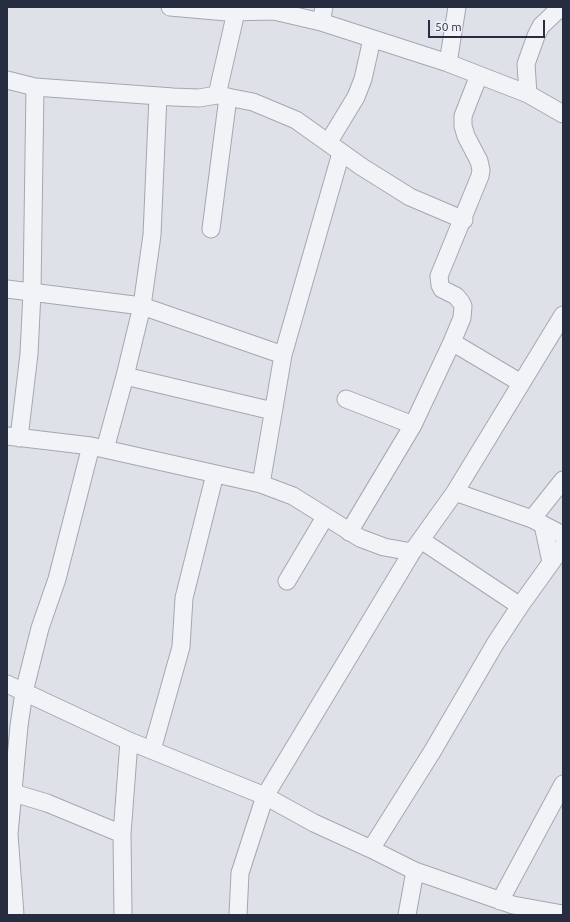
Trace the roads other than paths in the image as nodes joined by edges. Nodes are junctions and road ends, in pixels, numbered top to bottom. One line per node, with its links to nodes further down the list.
1 (170, 7): 4 (street)
2 (457, 7): 7 (street)
3 (561, 7): 8 (street)
4 (235, 10): 5 (street); 15 (street)
5 (323, 15): 6 (street)
6 (372, 39): 7 (street); 17 (street)
7 (448, 63): 9 (street)
8 (526, 64): 11 (street); 13 (street)
9 (479, 75): 11 (street); 19 (street)
10 (7, 80): 12 (street)
11 (500, 83): 13 (street)
12 (35, 87): 14 (street); 22 (street)
13 (528, 94): 16 (street)
14 (158, 96): 15 (street); 23 (street)
15 (223, 96): 17 (street); 20 (street)
16 (563, 114)
17 (328, 143): 18 (street)
18 (341, 153): 19 (street); 26 (street)
19 (464, 220): 25 (street)
20 (211, 229)
21 (7, 289): 22 (street)
22 (32, 292): 23 (street); 32 (street)
23 (142, 306): 26 (street); 27 (street)
24 (563, 315): 28 (street)
25 (452, 342): 28 (street); 31 (street)
26 (283, 354): 30 (street)
27 (126, 376): 30 (street); 33 (street)
28 (521, 382): 37 (street)
29 (346, 399): 31 (street)
30 (273, 411): 36 (street)
31 (413, 425): 40 (street)
32 (13, 437): 33 (street)
33 (98, 448): 34 (street); 48 (street)
34 (215, 474): 36 (street); 50 (street)
35 (563, 480): 39 (street)
36 (261, 484): 38 (street)
37 (455, 492): 39 (street); 42 (street)
38 (326, 516): 40 (street); 45 (street)
39 (537, 522): 41 (street); 44 (street)
40 (350, 532): 42 (street)
41 (563, 536)
42 (416, 546): 46 (street); 53 (street)
43 (563, 546): 44 (street)
44 (551, 562): 46 (street)
45 (286, 581)
46 (520, 606): 55 (street)
47 (7, 684): 48 (street)
48 (24, 692): 49 (street); 52 (street)
49 (129, 741): 50 (street); 54 (street)
50 (152, 750): 53 (street)
51 (563, 784): 57 (street)
52 (10, 791): 54 (street); 59 (street)
53 (265, 796): 55 (street); 61 (street)
54 (122, 834): 60 (street)
55 (371, 849): 56 (street)
56 (415, 871): 57 (street); 62 (street)
57 (509, 907): 58 (street)
58 (563, 914)
59 (15, 915)
60 (123, 915)
61 (238, 915)
62 (407, 915)

